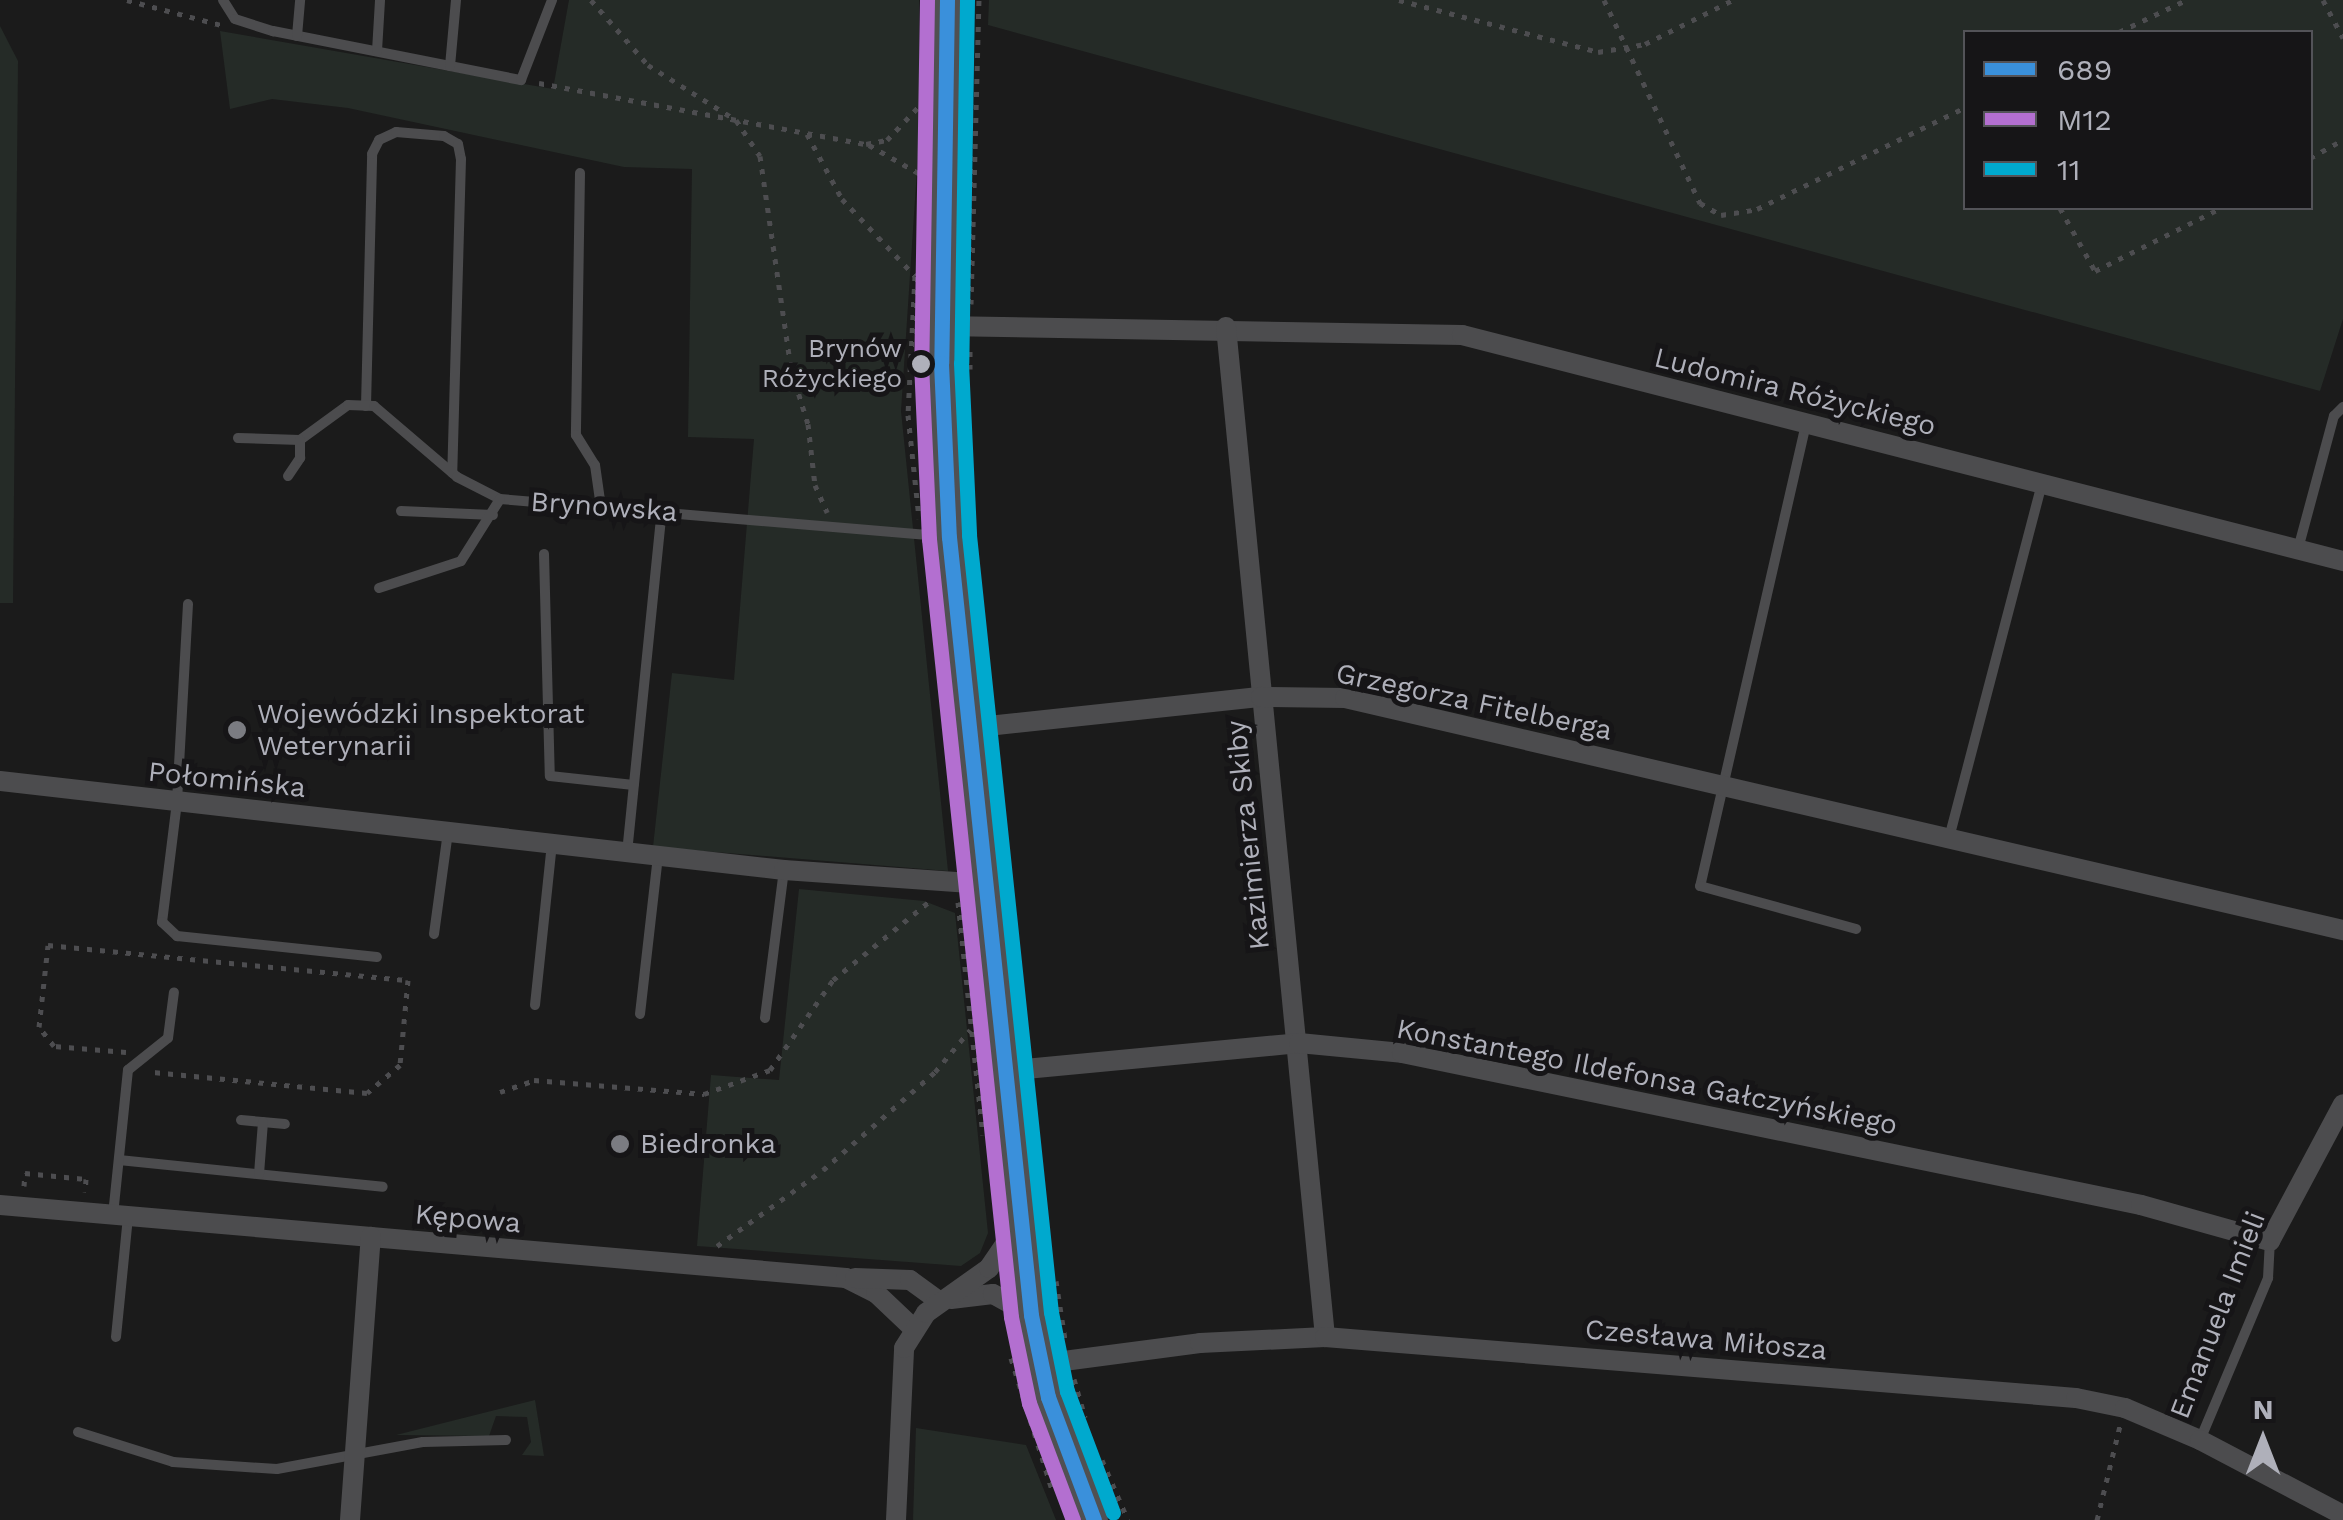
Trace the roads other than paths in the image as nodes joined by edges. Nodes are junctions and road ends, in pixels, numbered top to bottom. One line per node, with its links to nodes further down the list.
1 (223, 0): 7 (lane)
2 (300, 0): 7 (lane)
3 (380, 0): 8 (lane)
4 (456, 0): 9 (lane)
5 (552, 0): 9 (lane)
6 (947, 0): 11 (main road)
7 (297, 36): 8 (lane)
8 (377, 51): 9 (lane)
9 (450, 66)
10 (580, 173): 22 (lane)
11 (942, 326): 12 (street, Ludomira Różyckiego); 26 (main road)
12 (1226, 327): 15 (street, Ludomira Różyckiego); 32 (street, Kazimierza Skiby)
13 (366, 406): 17 (lane); 18 (lane, Brynowska); 18 (lane)
14 (2343, 407): 27 (lane)
15 (1806, 422): 20 (street, Ludomira Różyckiego); 36 (lane)
16 (238, 438): 17 (lane)
17 (300, 440): 19 (lane)
18 (452, 473): 21 (lane, Brynowska)
19 (288, 476)
20 (2042, 484): 27 (street, Ludomira Różyckiego); 39 (lane)
21 (500, 499): 22 (lane, Brynowska); 25 (lane)
22 (601, 506): 24 (lane, Brynowska)
23 (402, 511): 25 (lane)
24 (662, 511): 26 (lane, Brynowska); 35 (lane)
25 (493, 515): 30 (lane)
26 (950, 537): 33 (main road)
27 (2298, 550): 29 (street, Ludomira Różyckiego)
28 (544, 554): 35 (lane)
29 (2343, 562)
30 (379, 588)
31 (188, 604): 37 (lane)
32 (1261, 697): 33 (street, Grzegorza Fitelberga); 36 (street, Grzegorza Fitelberga); 53 (street, Kazimierza Skiby)
33 (969, 728): 44 (main road)
34 (0, 781): 37 (street, Połomińska)
35 (634, 785): 41 (lane)
36 (1726, 785): 39 (street, Grzegorza Fitelberga); 45 (lane)
37 (177, 802): 38 (street, Połomińska); 48 (lane)
38 (448, 832): 40 (street, Połomińska); 47 (lane)
39 (1949, 838): 46 (street, Grzegorza Fitelberga)
40 (552, 844): 41 (street, Połomińska); 50 (lane)
41 (627, 853): 42 (street, Połomińska)
42 (658, 856): 43 (street, Połomińska); 51 (lane)
43 (784, 870): 44 (street, Połomińska); 52 (lane)
44 (985, 884): 54 (main road)
45 (1856, 928)
46 (2343, 930)
47 (434, 934)
48 (377, 957)
49 (174, 992): 59 (lane)
50 (535, 1005)
51 (640, 1014)
52 (765, 1018)
53 (1298, 1043): 54 (street, Konstantego Ildefonsa Gałczyńskiego); 66 (street, Konstantego Ildefonsa Gałczyńskiego); 74 (street, Kazimierza Skiby)
54 (1004, 1071): 64 (main road)
55 (2343, 1104): 66 (street, Emanuela Imieli)
56 (241, 1120): 57 (lane)
57 (263, 1122): 58 (lane); 60 (lane)
58 (285, 1124)
59 (119, 1160): 60 (lane); 63 (lane)
60 (259, 1174): 61 (lane)
61 (382, 1187)
62 (0, 1205): 63 (street, Kępowa)
63 (121, 1216): 65 (street, Kępowa); 75 (lane)
64 (1019, 1224): 67 (street); 68 (main road)
65 (371, 1238): 69 (street, Kępowa); 80 (street)
66 (2270, 1241): 79 (lane, Emanuela Imieli)
67 (989, 1268): 68 (street); 71 (street)
68 (1026, 1276): 70 (street); 72 (main road)
69 (846, 1278): 71 (street); 73 (street, Kępowa)
70 (993, 1294): 71 (street); 72 (street)
71 (940, 1302): 73 (street)
72 (1032, 1316): 76 (main road)
73 (914, 1329): 83 (street)
74 (1325, 1337): 76 (street, Czesława Miłosza); 79 (street, Czesława Miłosza)
75 (116, 1338)
76 (1054, 1361): 84 (main road)
77 (78, 1432): 80 (lane)
78 (506, 1440): 80 (lane)
79 (2200, 1440): 81 (street, Czesława Miłosza)
80 (352, 1454): 82 (street)
81 (2343, 1515)
82 (350, 1520)
83 (896, 1520)
84 (1094, 1520)

